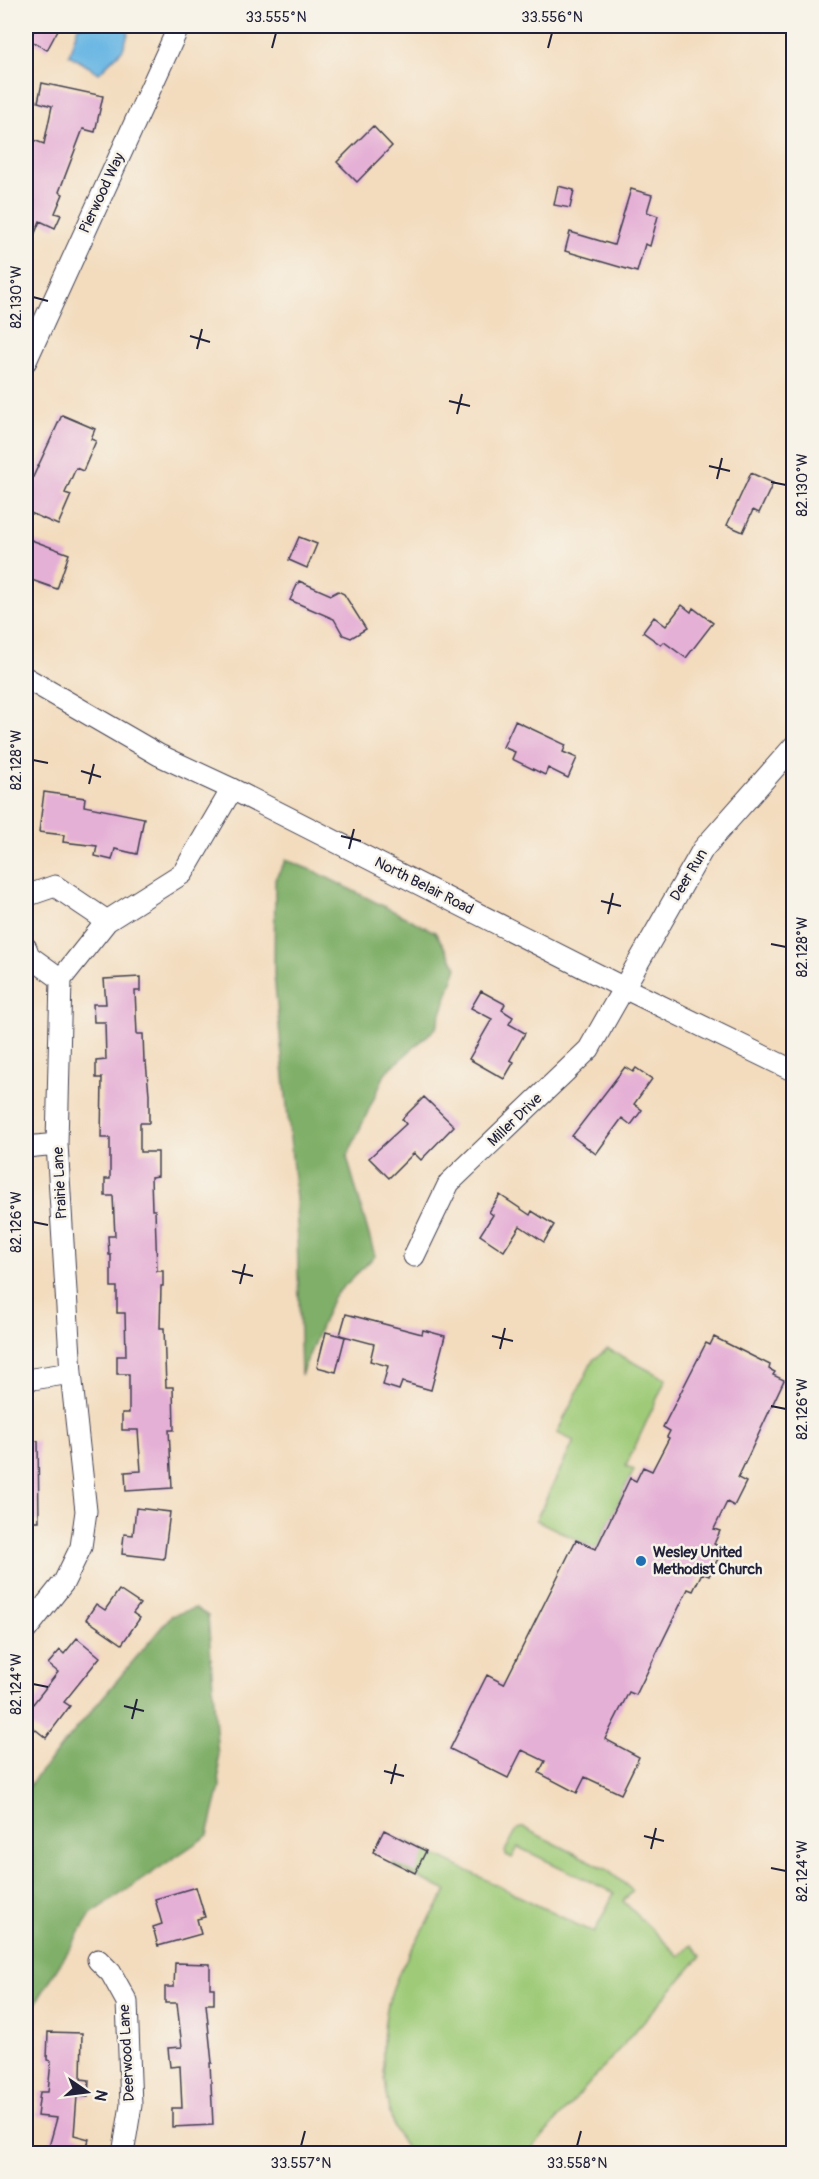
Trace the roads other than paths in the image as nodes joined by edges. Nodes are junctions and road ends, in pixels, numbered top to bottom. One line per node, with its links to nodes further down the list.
1 (179, 26): 2 (street, Pierwood Way)
2 (26, 361)
3 (26, 678): 5 (street, North Belair Road)
4 (794, 746): 10 (street, Deer Run)
5 (232, 789): 7 (street); 10 (street, North Belair Road)
6 (26, 896): 7 (street)
7 (108, 921): 9 (street)
8 (26, 948): 9 (street)
9 (61, 979): 12 (street, Prairie Lane)
10 (624, 988): 11 (street, North Belair Road); 14 (street, Miller Drive)
11 (794, 1071)
12 (57, 1144): 13 (street); 15 (street, Prairie Lane)
13 (26, 1147)
14 (414, 1256)
15 (71, 1373): 16 (street); 17 (street, Prairie Lane)
16 (26, 1380)
17 (26, 1630)
18 (98, 1960): 19 (street, Deerwood Lane)
19 (123, 2154)

